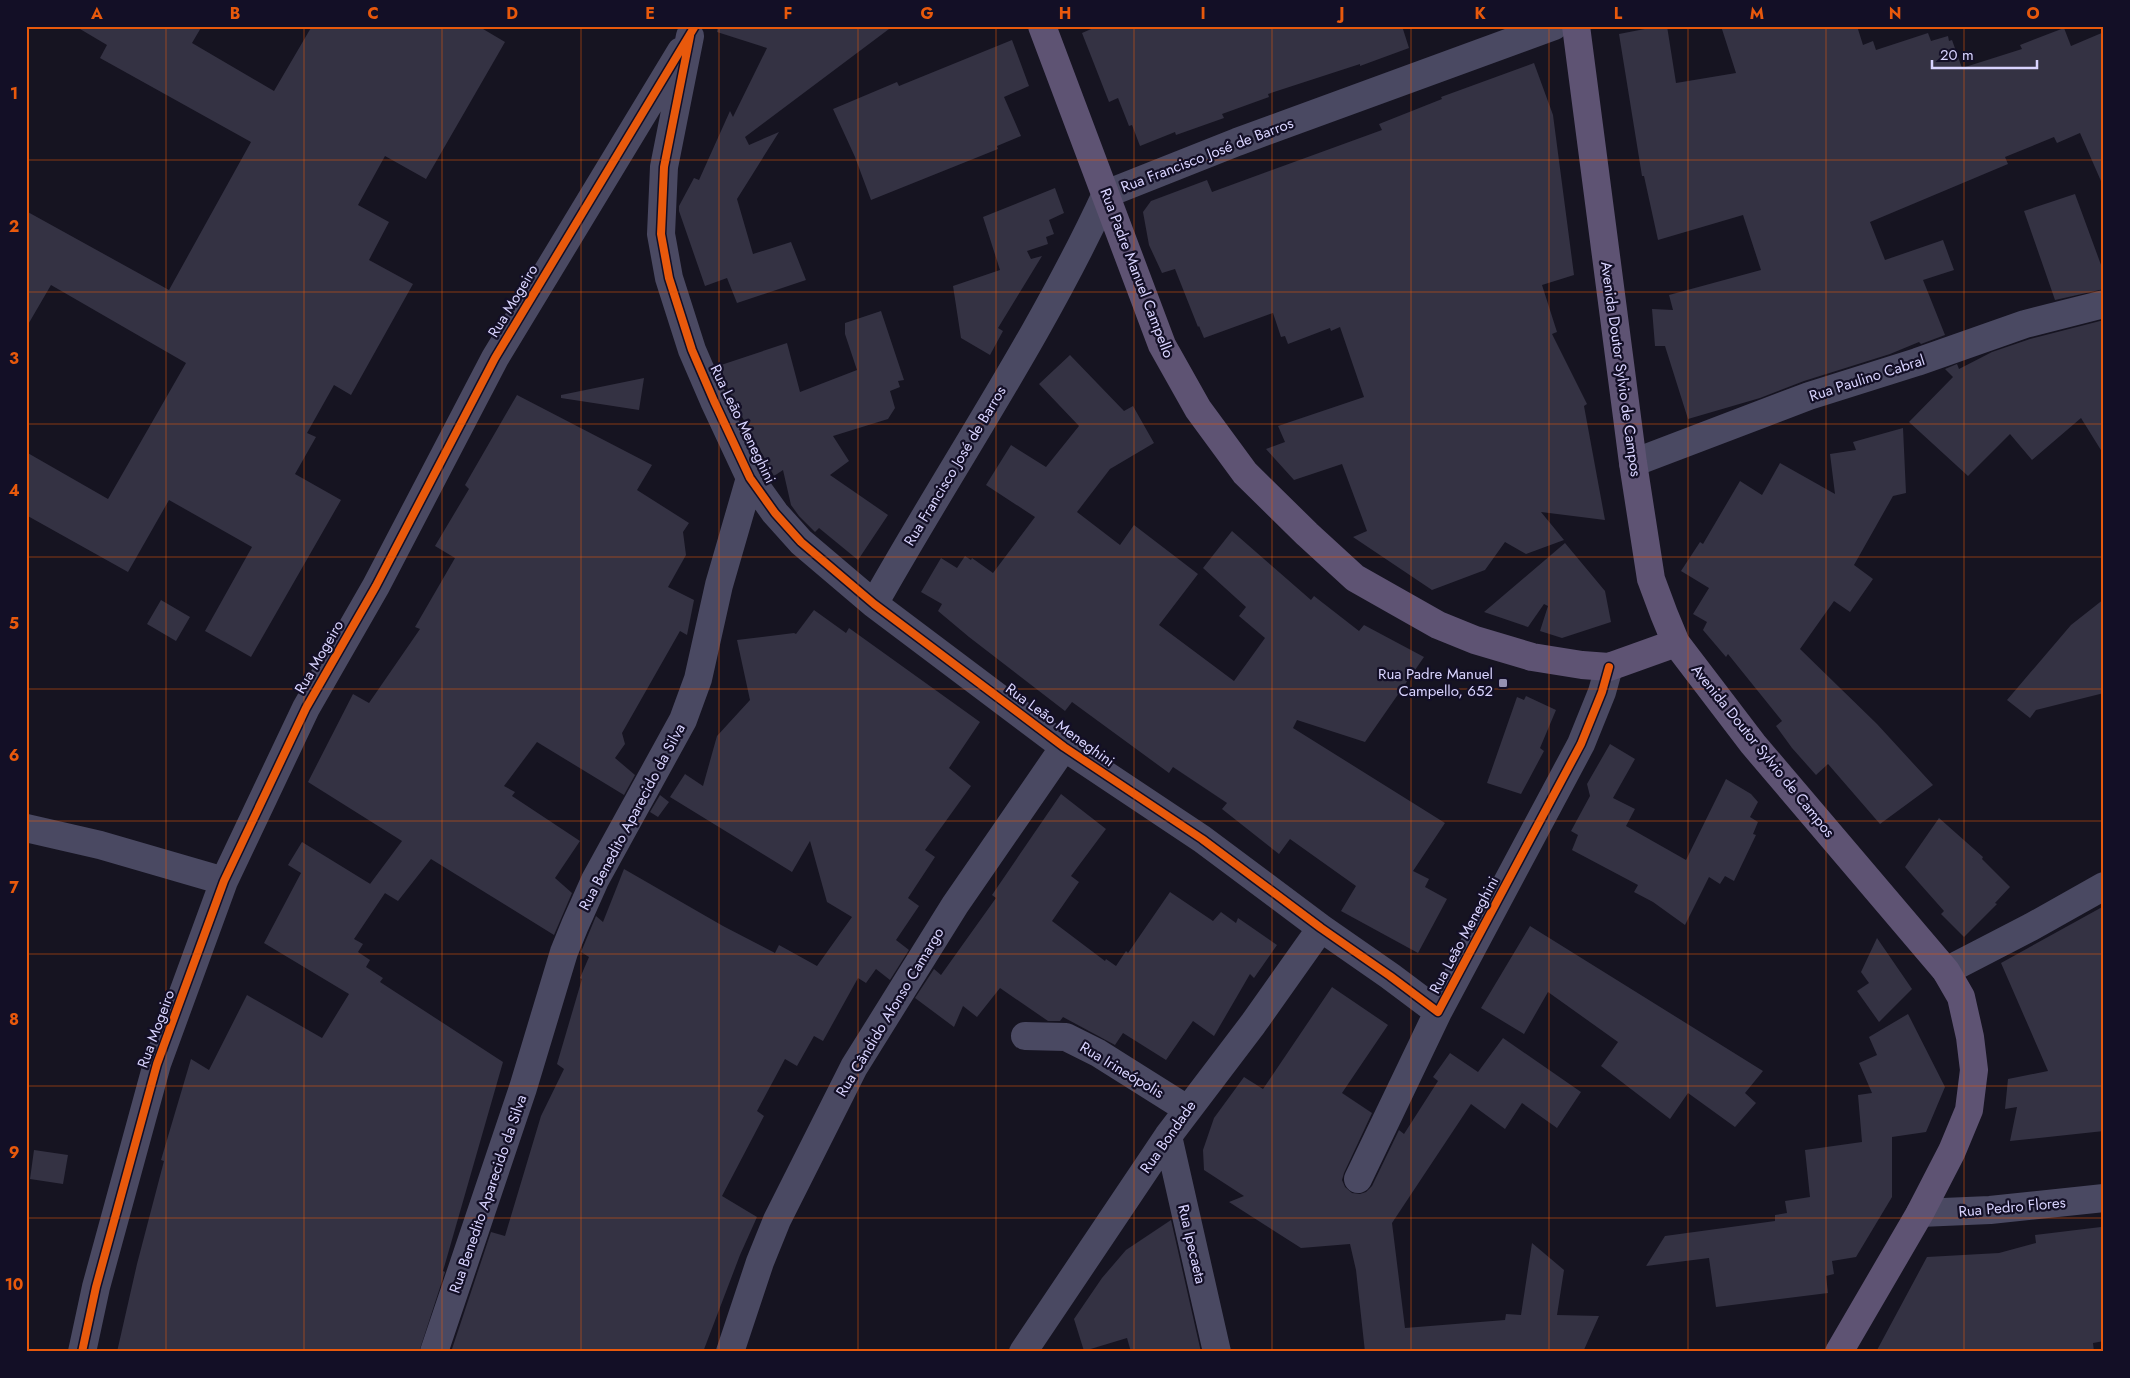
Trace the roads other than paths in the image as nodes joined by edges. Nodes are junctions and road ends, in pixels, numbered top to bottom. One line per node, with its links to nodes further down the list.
1 (1042, 26): 5 (main road, Rua Padre Manuel Campello)
2 (1554, 26): 5 (street, Rua Francisco José de Barros)
3 (1576, 26): 7 (main road, Avenida Doutor Sylvio de Campos)
4 (693, 31): 8 (street, Rua Leão Meneghini); 14 (street, Rua Mogeiro)
5 (1106, 194): 9 (street, Rua Francisco José de Barros); 11 (main road, Rua Padre Manuel Campello)
6 (2104, 304): 7 (street, Rua Paulino Cabral)
7 (1633, 463): 10 (main road, Avenida Doutor Sylvio de Campos)
8 (750, 478): 9 (street, Rua Leão Meneghini); 26 (street, Rua Benedito Aparecido da Silva)
9 (874, 604): 12 (street, Rua Leão Meneghini)
10 (1676, 643): 11 (main road); 17 (main road, Avenida Doutor Sylvio de Campos)
11 (1609, 667): 18 (street, Rua Leão Meneghini)
12 (1064, 747): 16 (street, Rua Leão Meneghini); 27 (street, Rua Cândido Afonso Camargo)
13 (28, 834): 14 (street)
14 (224, 881): 25 (street, Rua Mogeiro)
15 (2104, 886): 17 (street)
16 (1321, 928): 18 (street, Rua Leão Meneghini); 20 (street, Rua Bondade)
17 (1946, 971): 24 (main road, Avenida Doutor Sylvio de Campos)
18 (1438, 1012): 22 (street)
19 (1025, 1036): 20 (street, Rua Irineópolis)
20 (1187, 1109): 21 (street, Rua Bondade)
21 (1168, 1136): 28 (street, Rua Bondade); 29 (street, Rua Ipecaeta)
22 (1358, 1179)
23 (2104, 1198): 24 (street, Rua Pedro Flores)
24 (1920, 1213): 30 (main road, Avenida Doutor Sylvio de Campos)
25 (82, 1352)
26 (434, 1352)
27 (730, 1352)
28 (1023, 1352)
29 (1217, 1352)
30 (1839, 1352)

